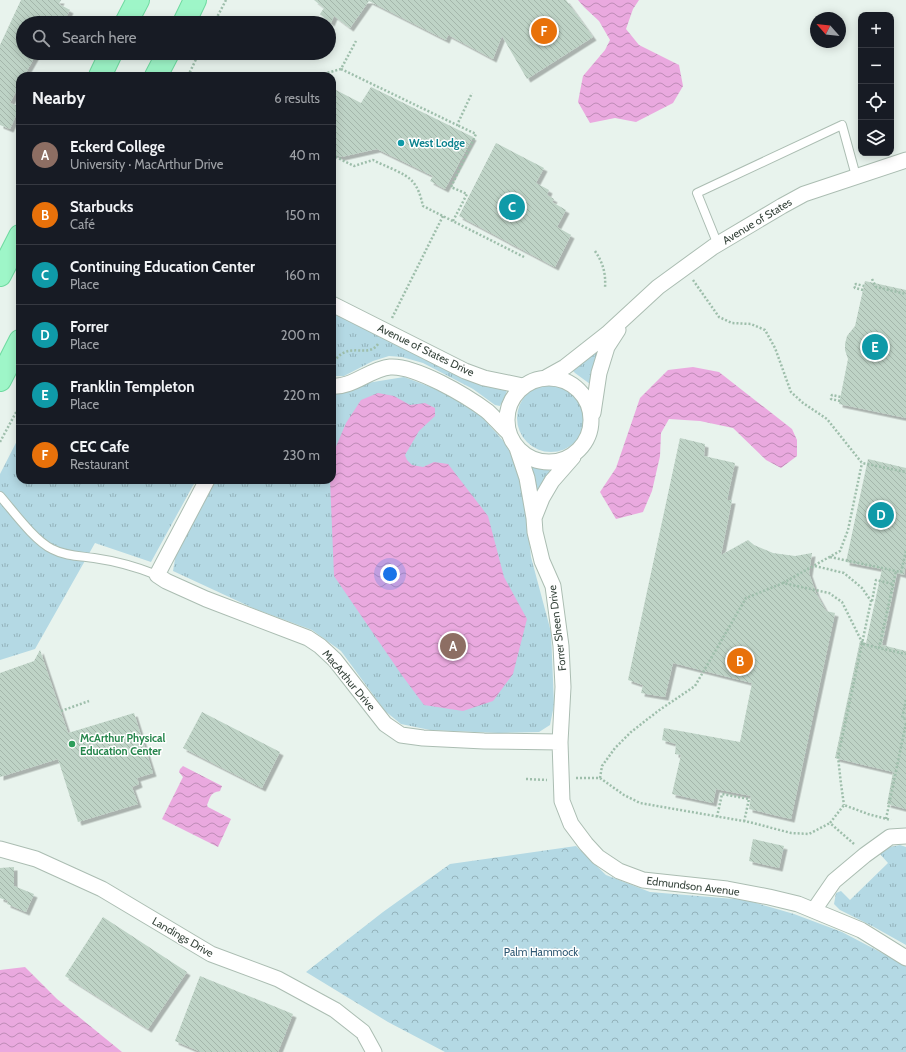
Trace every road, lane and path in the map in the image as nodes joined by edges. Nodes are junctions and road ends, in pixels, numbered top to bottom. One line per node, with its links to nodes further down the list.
1 (138, 0): 5 (main road)
2 (143, 0): 6 (main road)
3 (195, 0): 7 (main road)
4 (226, 0): 8 (path)
5 (130, 16)
6 (139, 16)
7 (187, 16)
8 (218, 16)
9 (356, 41): 14 (path)
10 (108, 60): 15 (main road)
11 (121, 60): 16 (main road)
12 (164, 60): 17 (main road)
13 (196, 60): 18 (path)
14 (341, 70): 19 (path); 21 (path)
15 (102, 72)
16 (116, 72)
17 (158, 72)
18 (190, 72)
19 (333, 72)
20 (472, 93): 21 (path)
21 (457, 125): 26 (path)
22 (336, 157): 25 (path)
23 (906, 160): 24 (street, Avenue of States)
24 (856, 176): 28 (street, Avenue of States); 28 (lane)
25 (443, 216): 26 (path); 40 (path)
26 (453, 221): 30 (path)
27 (16, 245): 31 (main road)
28 (718, 245): 39 (street, Avenue of States)
29 (595, 251): 35 (path)
30 (524, 257)
31 (9, 260)
32 (690, 276): 56 (path)
33 (872, 279): 37 (path)
34 (864, 286): 36 (path)
35 (605, 288)
36 (863, 290)
37 (906, 294)
38 (336, 306): 47 (street, Avenue of States Drive)
39 (627, 316): 44 (street, Avenue of States); 51 (street, Avenue of States)
40 (391, 321)
41 (379, 342): 43 (path)
42 (16, 349): 45 (main road)
43 (336, 357)
44 (547, 377): 47 (street); 51 (street)
45 (0, 380)
46 (336, 386): 52 (street)
47 (523, 386): 52 (street)
48 (841, 397): 49 (path)
49 (840, 401)
50 (16, 412): 53 (path)
51 (592, 422): 55 (street)
52 (509, 433): 54 (street)
53 (0, 442)
54 (517, 448): 55 (street); 60 (street, Forrer Sheen Drive)
55 (577, 452): 60 (street, Forrer Sheen Drive)
56 (862, 463): 57 (path); 62 (path)
57 (906, 472)
58 (205, 484): 65 (street)
59 (0, 496): 65 (lane)
60 (534, 518): 77 (street, Forrer Sheen Drive)
61 (906, 551): 64 (path)
62 (830, 557): 63 (path); 64 (path)
63 (816, 566): 66 (path); 68 (path)
64 (896, 571): 67 (path)
65 (157, 575): 77 (street, MacArthur Drive)
66 (783, 583): 69 (path); 78 (path)
67 (893, 584): 68 (path); 70 (path)
68 (872, 602): 69 (path)
69 (863, 644): 70 (path); 82 (path)
70 (879, 648): 71 (path)
71 (906, 654)
72 (906, 700): 75 (path)
73 (89, 701): 74 (path)
74 (61, 711)
75 (906, 719)
76 (906, 723): 84 (path)
77 (560, 742): 91 (street, Edmundson Avenue)
78 (600, 778): 80 (path); 83 (path)
79 (526, 779): 81 (path)
80 (570, 779)
81 (551, 780)
82 (844, 805): 84 (path); 87 (path)
83 (717, 817): 86 (path); 86 (path)
84 (886, 819): 85 (path)
85 (893, 820)
86 (744, 822): 87 (path)
87 (830, 823): 90 (path)
88 (906, 836): 90 (street)
89 (0, 849): 93 (street, Landings Drive)
90 (864, 855): 91 (street)
91 (814, 910): 92 (street, Edmundson Avenue)
92 (906, 958)
93 (374, 1052)

